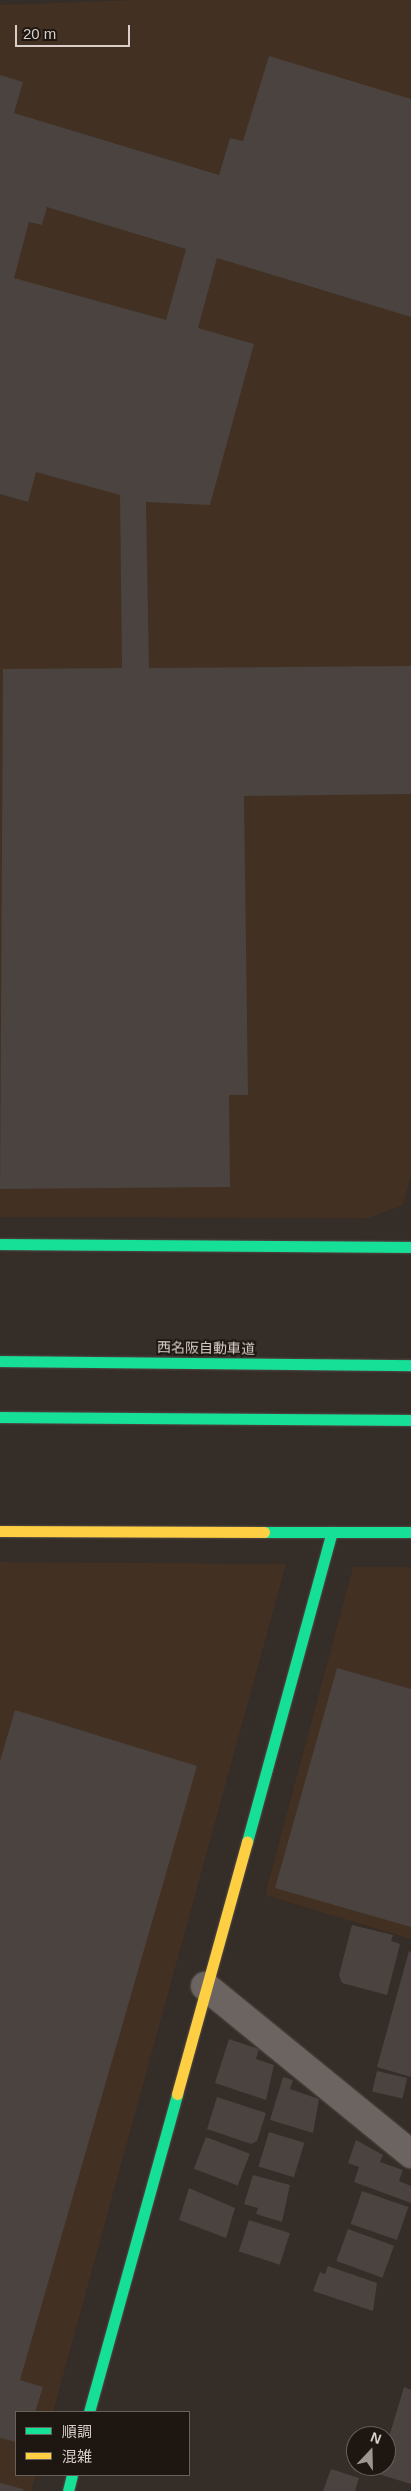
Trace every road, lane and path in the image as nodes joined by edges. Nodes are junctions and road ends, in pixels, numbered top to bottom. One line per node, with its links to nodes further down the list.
1 (0, 1244): 2 (main road)
2 (411, 1247)
3 (20, 1347): 5 (main road)
4 (0, 1361): 5 (main road, 西名阪自動車道)
5 (304, 1364): 6 (main road, 西名阪自動車道)
6 (411, 1366)
7 (0, 1417): 8 (main road)
8 (411, 1420)
9 (0, 1531): 10 (main road)
10 (332, 1532): 11 (main road); 12 (main road)
11 (411, 1532)
12 (205, 1986): 13 (street); 14 (main road)
13 (411, 2154)
14 (89, 2411)
15 (72, 2476): 16 (main road)
16 (68, 2491)

